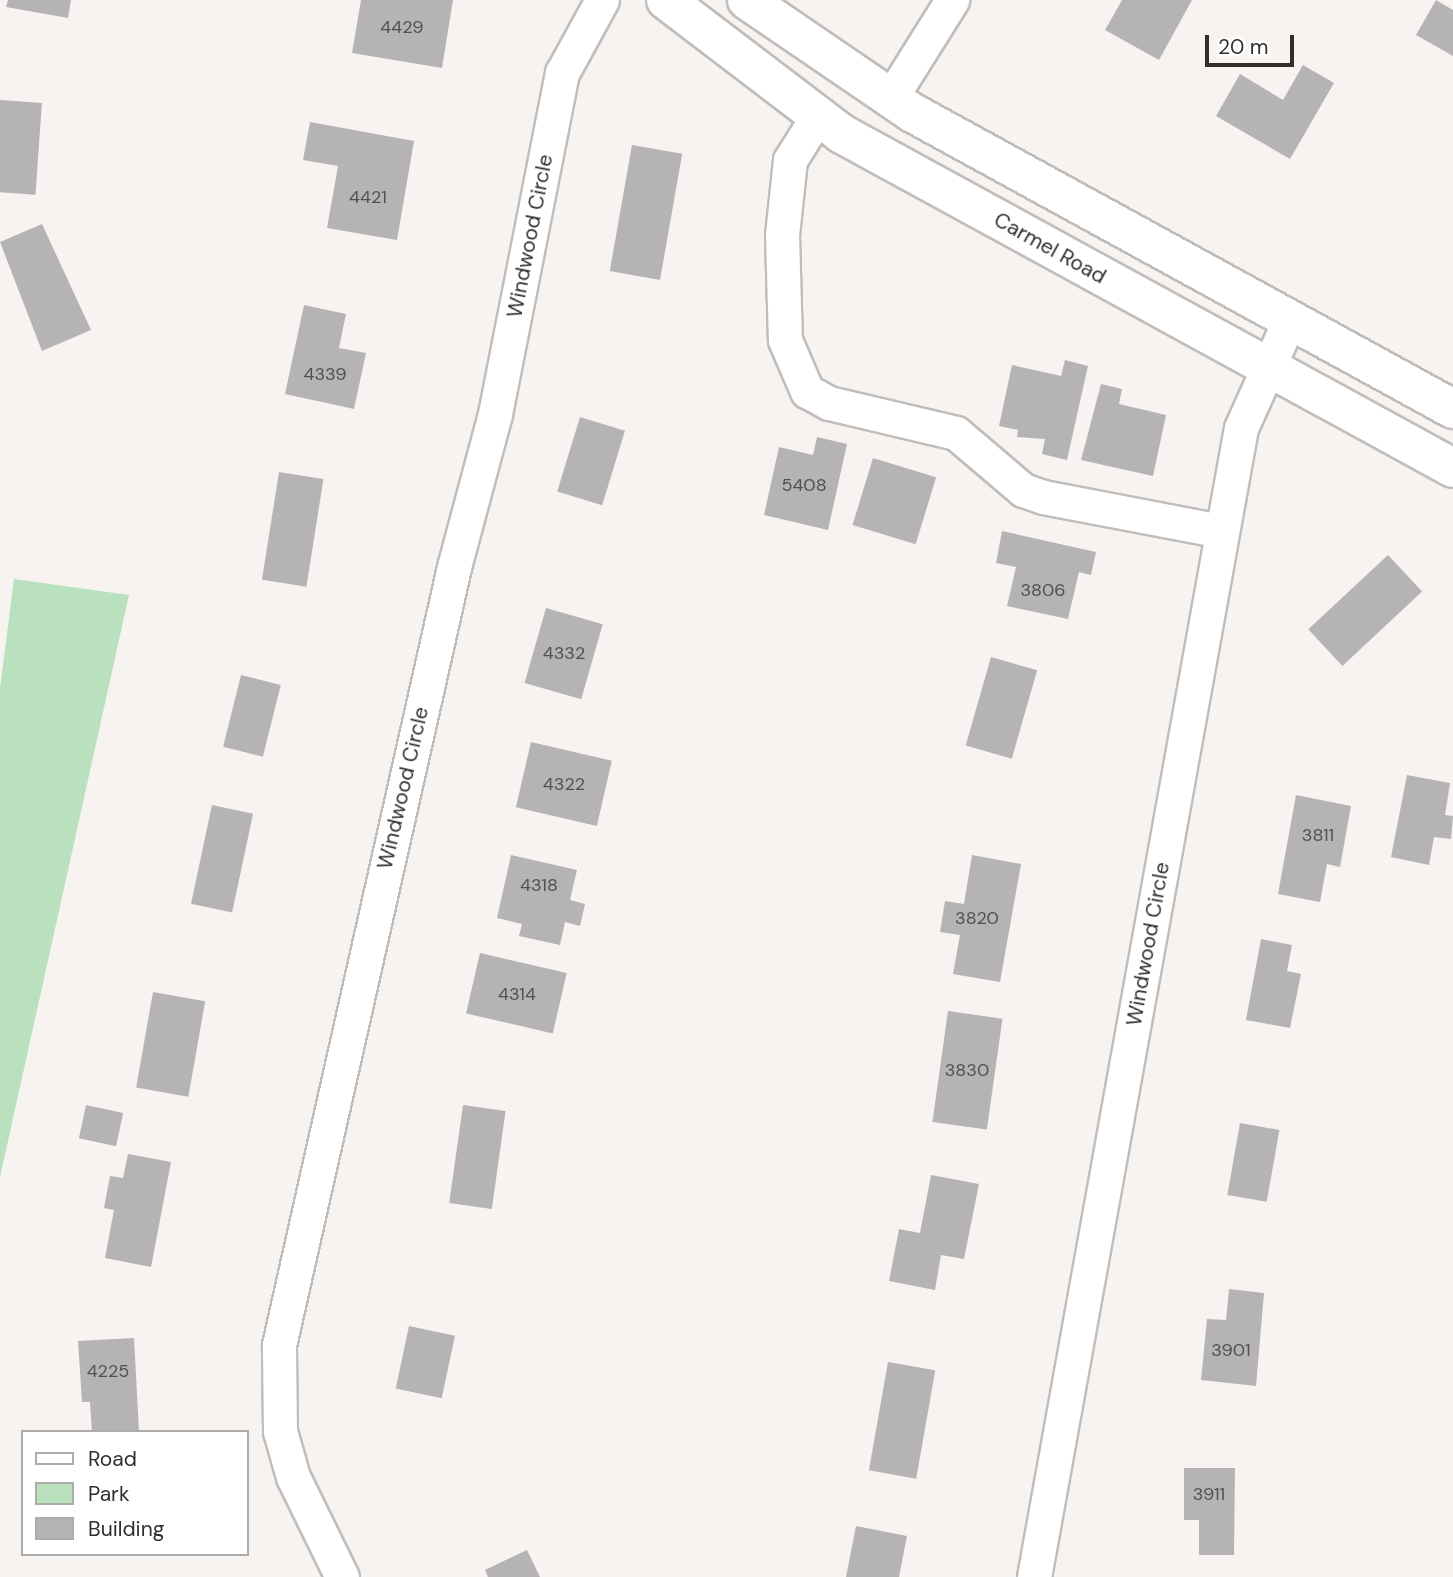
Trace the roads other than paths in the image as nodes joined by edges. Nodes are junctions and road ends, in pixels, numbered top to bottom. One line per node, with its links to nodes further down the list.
1 (602, 0): 12 (street, Windwood Circle)
2 (666, 0): 6 (main road, Carmel Road)
3 (747, 0): 5 (main road)
4 (952, 0): 5 (street)
5 (890, 99): 7 (main road)
6 (817, 117): 8 (main road, Carmel Road); 11 (street)
7 (1290, 319): 8 (street, Windwood Circle); 9 (main road)
8 (1266, 366): 10 (main road, Carmel Road); 11 (street, Windwood Circle)
9 (1453, 409)
10 (1453, 468)
11 (1222, 531): 13 (street, Windwood Circle)
12 (342, 1577)
13 (1034, 1577)

